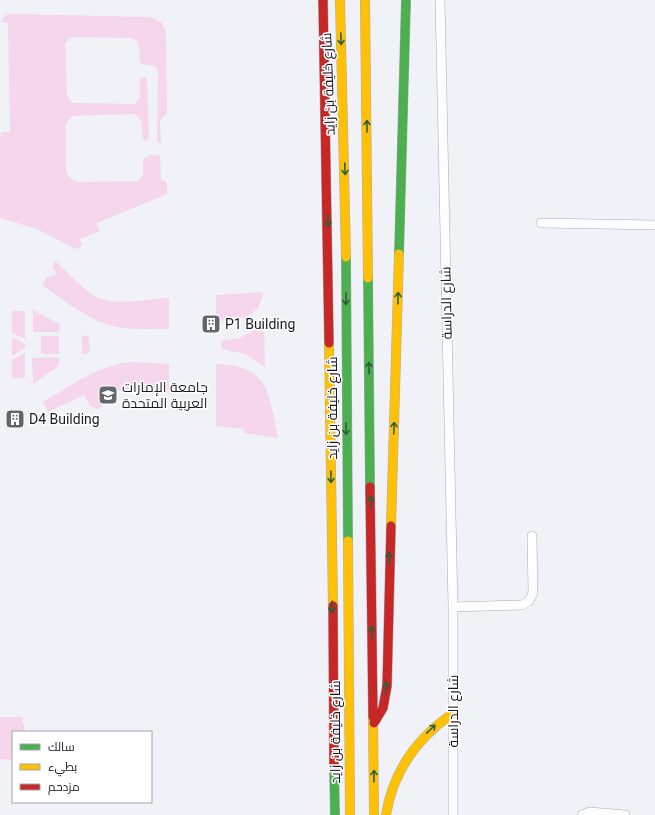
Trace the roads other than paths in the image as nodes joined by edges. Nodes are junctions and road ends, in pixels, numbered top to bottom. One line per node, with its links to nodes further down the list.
1 (323, 0): 12 (main road, one-way to 12)
2 (340, 0): 13 (main road, شارع خليفة بن زايد, one-way to 13)
3 (365, 0): 11 (main road, one-way to 3)
4 (406, 0): 11 (main road, one-way to 4)
5 (440, 0): 9 (street, شارع الدراسة)
6 (541, 223): 7 (street)
7 (655, 225)
8 (532, 536): 9 (street)
9 (453, 607): 10 (street, شارع الدراسة)
10 (452, 714): 15 (main road, one-way to 10); 16 (street, شارع الدراسة)
11 (373, 724): 14 (main road, one-way to 11)
12 (335, 815)
13 (350, 815)
14 (374, 815)
15 (386, 815)
16 (453, 815)
17 (582, 815): 18 (street)
18 (626, 815)

